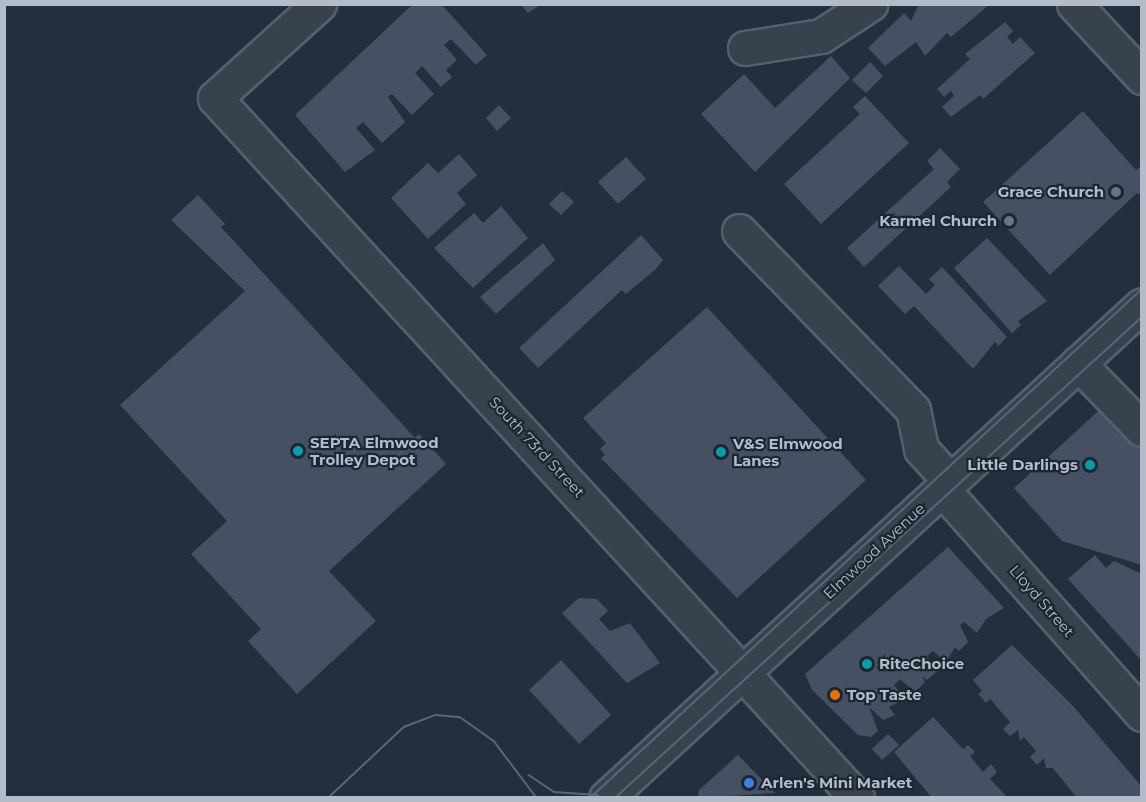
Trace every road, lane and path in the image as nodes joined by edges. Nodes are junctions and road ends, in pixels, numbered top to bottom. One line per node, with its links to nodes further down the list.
1 (319, 4): 11 (street, South 73rd Street)
2 (870, 4): 4 (street)
3 (1074, 4): 5 (street)
4 (745, 48)
5 (1140, 73)
6 (739, 231): 10 (street, Lloyd Street)
7 (1137, 318): 8 (street, Elmwood Avenue)
8 (1078, 363): 9 (street); 10 (street, Elmwood Avenue)
9 (1142, 429)
10 (946, 485): 11 (street, Elmwood Avenue); 12 (street, Lloyd Street)
11 (743, 671): 13 (street, Elmwood Avenue); 14 (street, South 73rd Street)
12 (1142, 714)
13 (606, 798)
14 (857, 798)

